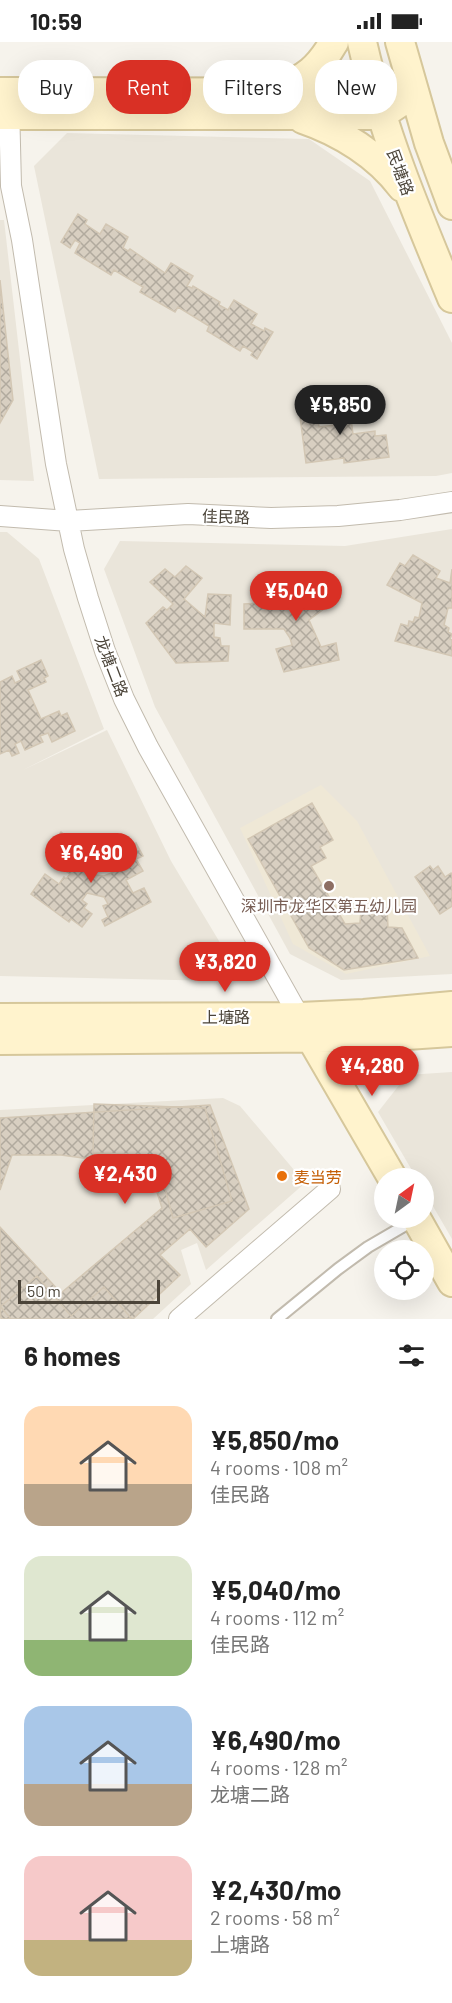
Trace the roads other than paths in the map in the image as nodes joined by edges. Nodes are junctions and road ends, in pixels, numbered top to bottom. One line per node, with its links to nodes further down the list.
1 (334, 42): 5 (main road)
2 (362, 42): 4 (main road, 民塘路)
3 (400, 42): 6 (main road)
4 (367, 60)
5 (303, 78)
6 (414, 93): 8 (main road); 14 (main road)
7 (203, 95): 9 (main road)
8 (397, 98)
9 (5, 104): 12 (main road); 18 (street, 龙塘二路)
10 (315, 112): 12 (main road)
11 (382, 114): 13 (main road, 民塘路)
12 (290, 115): 13 (main road)
13 (411, 200): 15 (main road, 民塘路)
14 (452, 205)
15 (452, 298)
16 (452, 501): 18 (street, 佳民路)
17 (0, 516): 18 (street, 佳民路)
18 (69, 521): 21 (street, 龙塘二路)
19 (452, 1006): 21 (main road, 上塘路)
20 (0, 1018): 21 (main road, 上塘路)
21 (305, 1027): 22 (main road, 上塘路); 23 (main road, 上塘路); 24 (main road, 龙塘二路)
22 (452, 1032)
23 (0, 1040)
24 (387, 1168)
25 (330, 1189): 29 (street)
26 (399, 1228): 30 (lane)
27 (422, 1228): 28 (main road)
28 (452, 1282)
29 (179, 1319)
30 (277, 1319)

